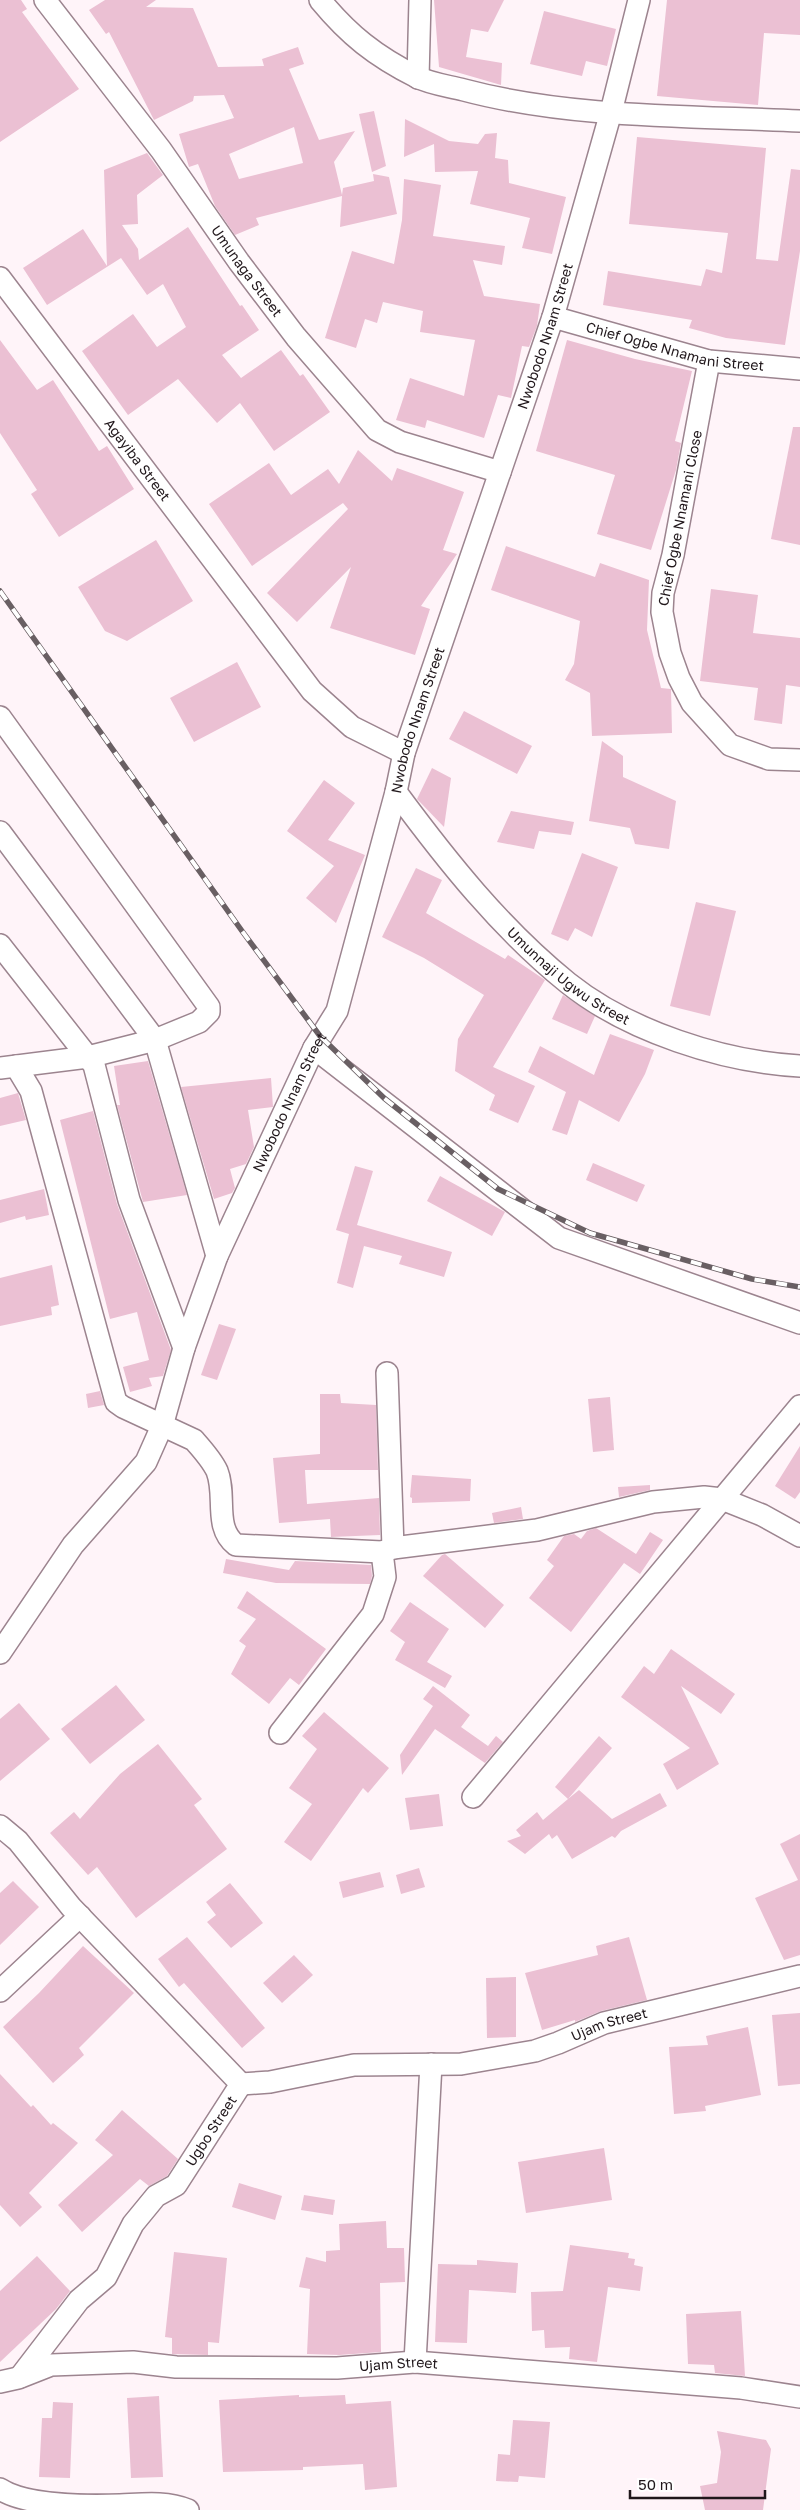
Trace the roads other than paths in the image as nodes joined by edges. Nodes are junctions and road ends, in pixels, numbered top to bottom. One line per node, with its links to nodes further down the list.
1 (45, 0): 12 (street, Umunaga Street)
2 (320, 0): 5 (street)
3 (420, 0): 5 (street)
4 (639, 0): 6 (street, Nwobodo Nnam Street)
5 (418, 78): 6 (street)
6 (611, 112): 7 (street); 9 (street, Nwobodo Nnam Street)
7 (800, 121)
8 (0, 278): 14 (street, Agayiba Street)
9 (552, 317): 10 (street, Chief Ogbe Nnamani Street); 12 (street, Nwobodo Nnam Street)
10 (709, 361): 11 (street, Chief Ogbe Nnamani Street); 15 (street, Chief Ogbe Nnamani Close)
11 (800, 369)
12 (500, 472): 14 (street, Nwobodo Nnam Street)
13 (0, 717): 19 (street)
14 (404, 752): 16 (street, Nwobodo Nnam Street)
15 (800, 760)
16 (396, 792): 20 (street, Nwobodo Nnam Street); 23 (street, Umunnaji Ugwu Street)
17 (0, 832): 19 (street)
18 (0, 945): 21 (street)
19 (155, 1040): 21 (street); 24 (street)
20 (314, 1048): 24 (street, Nwobodo Nnam Street); 25 (street)
21 (88, 1057): 22 (street); 26 (street)
22 (5, 1066): 29 (street)
23 (800, 1066)
24 (217, 1256): 26 (street, Nwobodo Nnam Street)
25 (800, 1323)
26 (184, 1348): 29 (street, Nwobodo Nnam Street)
27 (387, 1373): 32 (street)
28 (800, 1406): 30 (street)
29 (162, 1426): 32 (street); 33 (street, Nwobodo Nnam Street)
30 (722, 1499): 31 (street); 32 (street); 35 (street)
31 (800, 1536)
32 (388, 1550): 34 (street)
33 (0, 1653)
34 (280, 1732)
35 (473, 1797)
36 (0, 1826): 37 (street, Ugbo Street)
37 (80, 1916): 39 (street); 41 (street, Ugbo Street)
38 (800, 1976): 40 (street, Ujam Street)
39 (0, 1991)
40 (430, 2064): 41 (street, Ujam Street); 42 (street)
41 (241, 2084): 43 (street, Ugbo Street)
42 (415, 2362): 43 (street, Ujam Street); 44 (street, Ujam Street)
43 (9, 2380)
44 (800, 2396)
45 (0, 2489): 46 (street)
46 (188, 2510)

